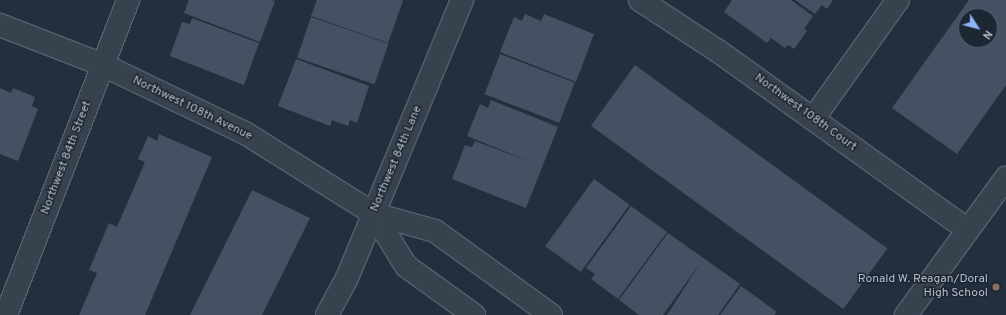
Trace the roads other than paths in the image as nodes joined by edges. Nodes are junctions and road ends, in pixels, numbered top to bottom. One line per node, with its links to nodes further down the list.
1 (128, 0): 6 (street, Northwest 84th Street)
2 (462, 0): 9 (street, Northwest 84th Lane)
3 (640, 0): 7 (street, Northwest 108th Court)
4 (898, 0): 7 (street)
5 (0, 25): 6 (street, Northwest 108th Avenue)
6 (102, 65): 9 (street, Northwest 108th Avenue); 11 (street, Northwest 84th Street)
7 (813, 119): 10 (street, Northwest 108th Court)
8 (1006, 178): 10 (street)
9 (374, 214): 12 (street, Northwest 84th Lane); 13 (street, Northwest 108th Avenue); 14 (street, Northwest 108th Avenue)
10 (968, 230): 15 (street)
11 (6, 315)
12 (327, 315)
13 (474, 315)
14 (552, 315)
15 (906, 315)

